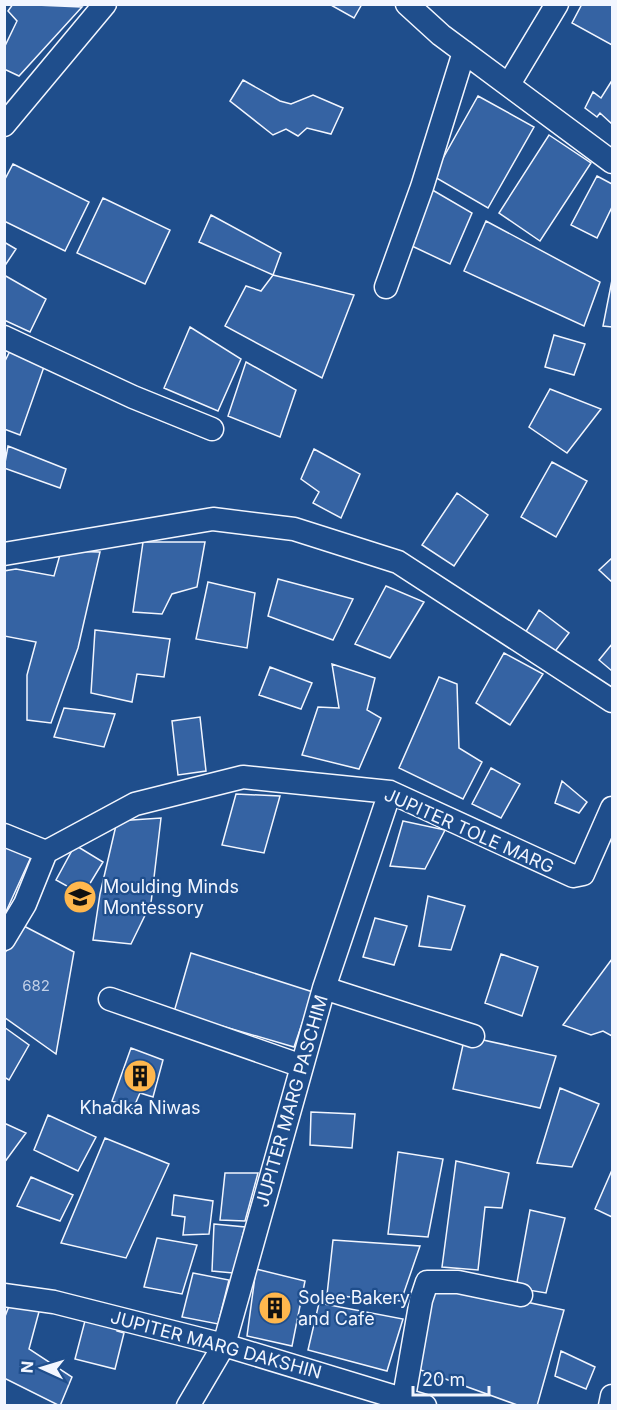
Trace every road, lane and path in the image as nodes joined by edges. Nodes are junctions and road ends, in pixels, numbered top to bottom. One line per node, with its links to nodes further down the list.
1 (105, 4): 6 (street)
2 (407, 4): 4 (street)
3 (557, 4): 5 (street)
4 (464, 52): 5 (street); 8 (street)
5 (509, 84): 7 (street)
6 (4, 125)
7 (612, 162)
8 (386, 287)
9 (4, 337): 10 (street)
10 (212, 429)
11 (4, 554): 12 (street)
12 (612, 701)
13 (390, 792): 14 (street, JUPITER TOLE MARG); 16 (street, JUPITER TOLE MARG); 18 (street, JUPITER MARG PASCHIM)
14 (612, 808)
15 (4, 835): 16 (street)
16 (46, 852): 17 (street)
17 (4, 939)
18 (324, 988): 20 (street); 21 (street, JUPITER MARG PASCHIM)
19 (110, 999): 21 (street)
20 (474, 1036)
21 (302, 1066): 24 (street, JUPITER MARG PASCHIM)
22 (4, 1295): 24 (street, JUPITER MARG DAKSHIN)
23 (521, 1295): 26 (street)
24 (224, 1345): 26 (street, JUPITER MARG DAKSHIN); 27 (street, JUPITER MARG PASCHIM)
25 (612, 1396): 29 (street)
26 (404, 1397): 28 (street, JUPITER MARG DAKSHIN)
27 (189, 1406)
28 (425, 1406)
29 (610, 1406)

